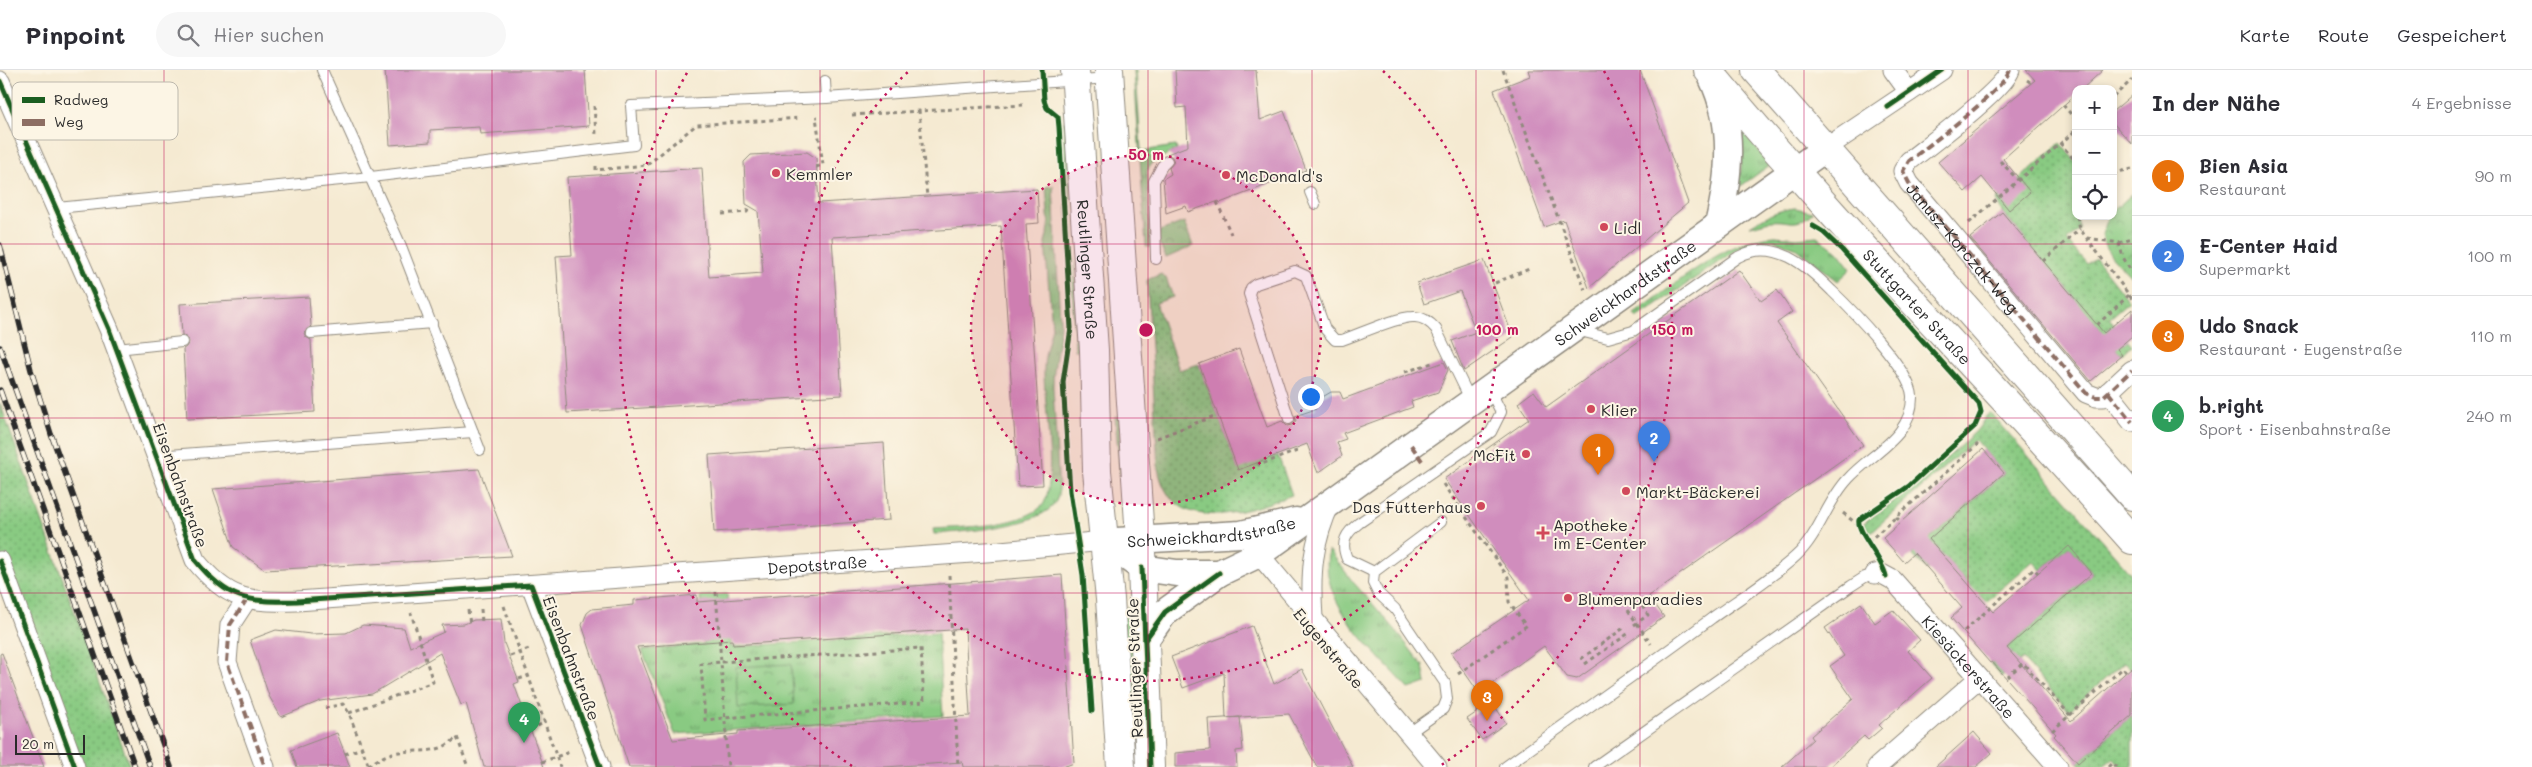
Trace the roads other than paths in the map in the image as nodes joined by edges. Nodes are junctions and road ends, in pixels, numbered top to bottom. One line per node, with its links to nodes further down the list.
1 (322, 70): 18 (lane)
2 (1756, 70): 15 (main road)
3 (1893, 70): 11 (street)
4 (1942, 70): 11 (street, Schweickhardtstraße)
5 (2010, 70): 30 (street, Janusz-Korczak-Weg)
6 (1708, 71): 17 (main road, Stuttgarter Straße); 22 (main road)
7 (1110, 74): 8 (lane); 42 (main road, Reutlinger Straße)
8 (1076, 75): 12 (lane); 44 (main road, Reutlinger Straße)
9 (0, 81): 13 (street, Eisenbahnstraße)
10 (824, 81): 12 (lane)
11 (1909, 92): 15 (street, Schweickhardtstraße)
12 (826, 98): 18 (lane)
13 (12, 108)
14 (26, 140): 21 (street, Eisenbahnstraße)
15 (1826, 148): 17 (main road, Schweickhardtstraße); 37 (main road)
16 (1167, 161): 23 (lane)
17 (1794, 170): 22 (main road, Schweickhardtstraße); 43 (main road, Stuttgarter Straße)
18 (371, 177): 21 (lane); 24 (lane)
19 (1310, 192): 20 (lane)
20 (1315, 204)
21 (57, 208): 28 (street, Eisenbahnstraße)
22 (1718, 225): 25 (main road, Schweickhardtstraße)
23 (1156, 259)
24 (432, 324): 26 (lane); 34 (lane)
25 (1572, 329): 31 (main road, Schweickhardtstraße); 63 (lane)
26 (311, 333)
27 (182, 342): 28 (lane)
28 (117, 349): 36 (street, Eisenbahnstraße)
29 (2132, 370): 30 (street)
30 (2108, 392): 33 (street)
31 (1481, 396): 32 (lane); 38 (main road, Schweickhardtstraße); 48 (lane)
32 (1289, 419)
33 (2132, 422)
34 (473, 432): 35 (lane); 36 (lane)
35 (480, 450)
36 (156, 456): 52 (street, Eisenbahnstraße)
37 (2132, 496)
38 (1332, 500): 39 (main road, Schweickhardtstraße); 53 (street, Eugenstraße)
39 (1309, 518): 41 (main road, Schweickhardtstraße); 45 (main road, Schweickhardtstraße)
40 (1441, 522): 48 (lane)
41 (1242, 534): 42 (main road, Schweickhardtstraße); 45 (street, Eugenstraße)
42 (1140, 539): 44 (main road, Schweickhardtstraße); 47 (main road, Reutlinger Straße)
43 (2132, 540)
44 (1104, 541): 47 (main road, Schweickhardtstraße); 51 (street, Depotstraße); 60 (main road, Reutlinger Straße)
45 (1260, 554): 49 (main road, Schweickhardtstraße); 53 (street, Eugenstraße); 56 (street, Eugenstraße)
46 (0, 561): 57 (street)
47 (1142, 568): 49 (main road, Schweickhardtstraße); 54 (main road, Reutlinger Straße)
48 (1374, 572): 56 (lane)
49 (1219, 573): 54 (main road)
50 (1881, 575): 55 (street, Kiesäckerstraße); 64 (lane)
51 (531, 585): 52 (street, Eisenbahnstraße); 59 (street, Eisenbahnstraße)
52 (247, 599): 58 (street)
53 (1313, 618): 56 (street, Eugenstraße)
54 (1145, 640): 61 (main road, Reutlinger Straße)
55 (1985, 684): 65 (street); 66 (street, Kiesäckerstraße)
56 (1409, 733): 62 (street, Eugenstraße)
57 (75, 767)
58 (265, 767)
59 (600, 767)
60 (1121, 767)
61 (1150, 767)
62 (1437, 767)
63 (1505, 767)
64 (1594, 767)
65 (1877, 767)
66 (2058, 767)

